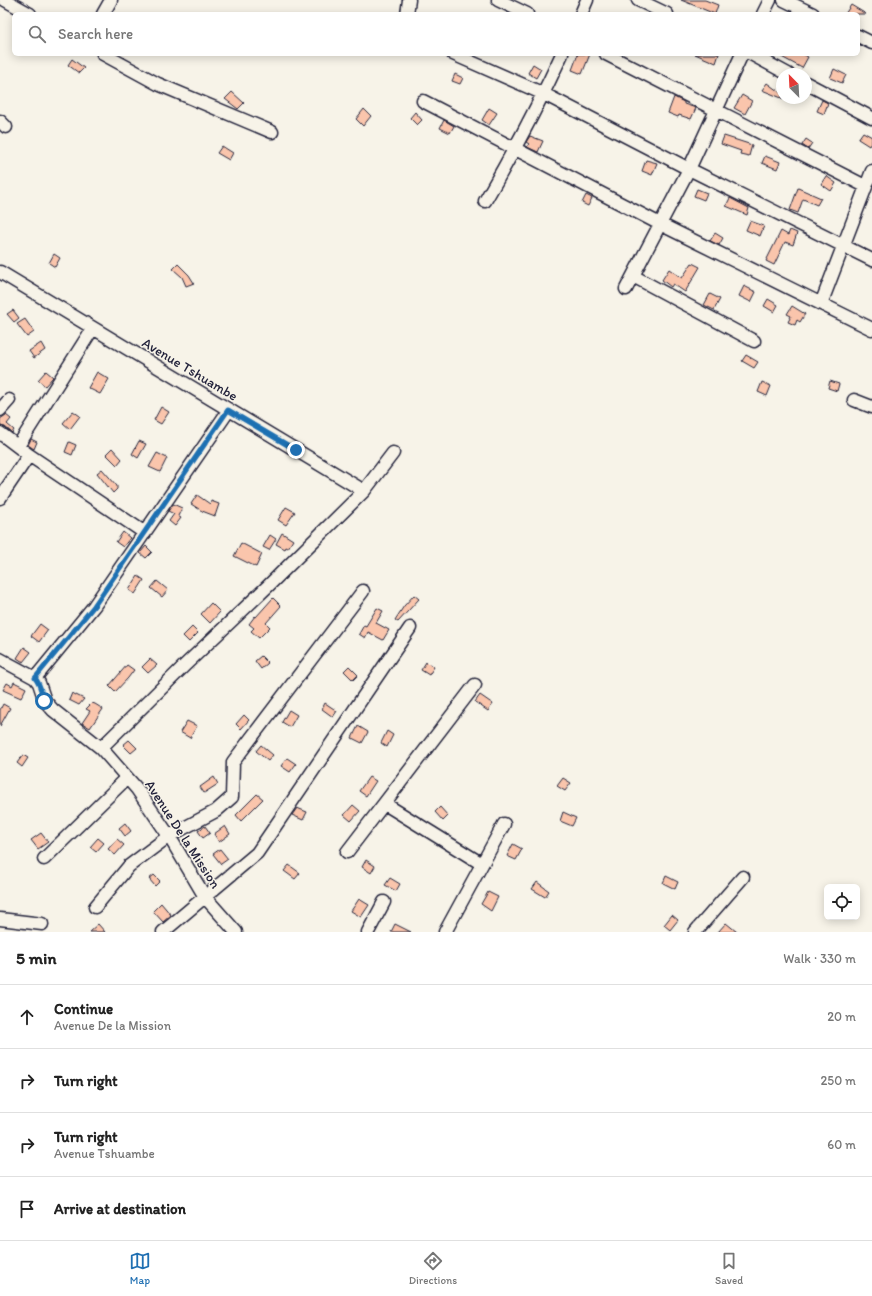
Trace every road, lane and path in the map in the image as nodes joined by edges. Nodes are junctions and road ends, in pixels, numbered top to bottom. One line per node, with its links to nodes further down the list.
1 (5, 0): 9 (street)
2 (111, 0): 10 (street)
3 (409, 0): 11 (street)
4 (498, 0): 12 (street)
5 (587, 0): 13 (street)
6 (638, 0): 14 (street)
7 (770, 0): 15 (street)
8 (784, 0): 16 (street)
9 (26, 12)
10 (104, 12)
11 (407, 12)
12 (523, 12)
13 (582, 12)
14 (663, 12)
15 (764, 12)
16 (809, 12)
17 (860, 37): 18 (street)
18 (872, 43)
19 (107, 56): 31 (street)
20 (458, 56): 27 (street)
21 (561, 56): 27 (street)
22 (610, 56): 29 (street)
23 (741, 56): 29 (street)
24 (754, 56): 25 (street)
25 (777, 68)
26 (812, 86): 30 (street)
27 (544, 94): 32 (street); 33 (street)
28 (423, 100): 32 (street)
29 (715, 111): 33 (street); 35 (street)
30 (872, 118)
31 (272, 132)
32 (515, 149): 36 (street); 37 (street)
33 (689, 169): 37 (street); 38 (street)
34 (872, 171): 35 (street)
35 (865, 186): 38 (street)
36 (485, 201)
37 (660, 224): 41 (street); 43 (street)
38 (843, 245): 39 (street); 43 (street)
39 (872, 260)
40 (0, 272): 44 (street, Avenue Tshuambe)
41 (633, 276): 42 (street); 46 (street)
42 (626, 289)
43 (821, 304): 45 (street)
44 (93, 328): 51 (street, Avenue Tshuambe); 53 (street)
45 (872, 329)
46 (754, 341)
47 (9, 400): 50 (street)
48 (854, 400): 49 (street)
49 (872, 407)
50 (0, 410)
51 (228, 410): 56 (street, Avenue Tshuambe); 58 (street)
52 (0, 433): 53 (street)
53 (18, 446): 55 (street)
54 (393, 453): 56 (street)
55 (29, 454): 57 (street); 58 (street)
56 (364, 491): 64 (street)
57 (0, 498)
58 (145, 533): 62 (street)
59 (363, 592): 68 (street)
60 (410, 628): 73 (street)
61 (0, 659): 62 (street)
62 (35, 678): 64 (street, Avenue De la Mission)
63 (475, 685): 66 (street)
64 (101, 748): 65 (street, Avenue De la Mission)
65 (127, 778): 68 (street, Avenue De la Mission); 70 (street)
66 (385, 804): 69 (street); 71 (street)
67 (504, 824): 71 (street)
68 (169, 836): 73 (street, Avenue De la Mission); 75 (street)
69 (347, 852)
70 (44, 860)
71 (482, 864): 81 (street)
72 (743, 877): 82 (street)
73 (205, 897): 78 (street); 79 (street, Avenue De la Mission)
74 (384, 902): 80 (street)
75 (95, 907)
76 (0, 919): 77 (street)
77 (42, 924)
78 (163, 932)
79 (236, 932)
80 (368, 932)
81 (445, 932)
82 (695, 932)

